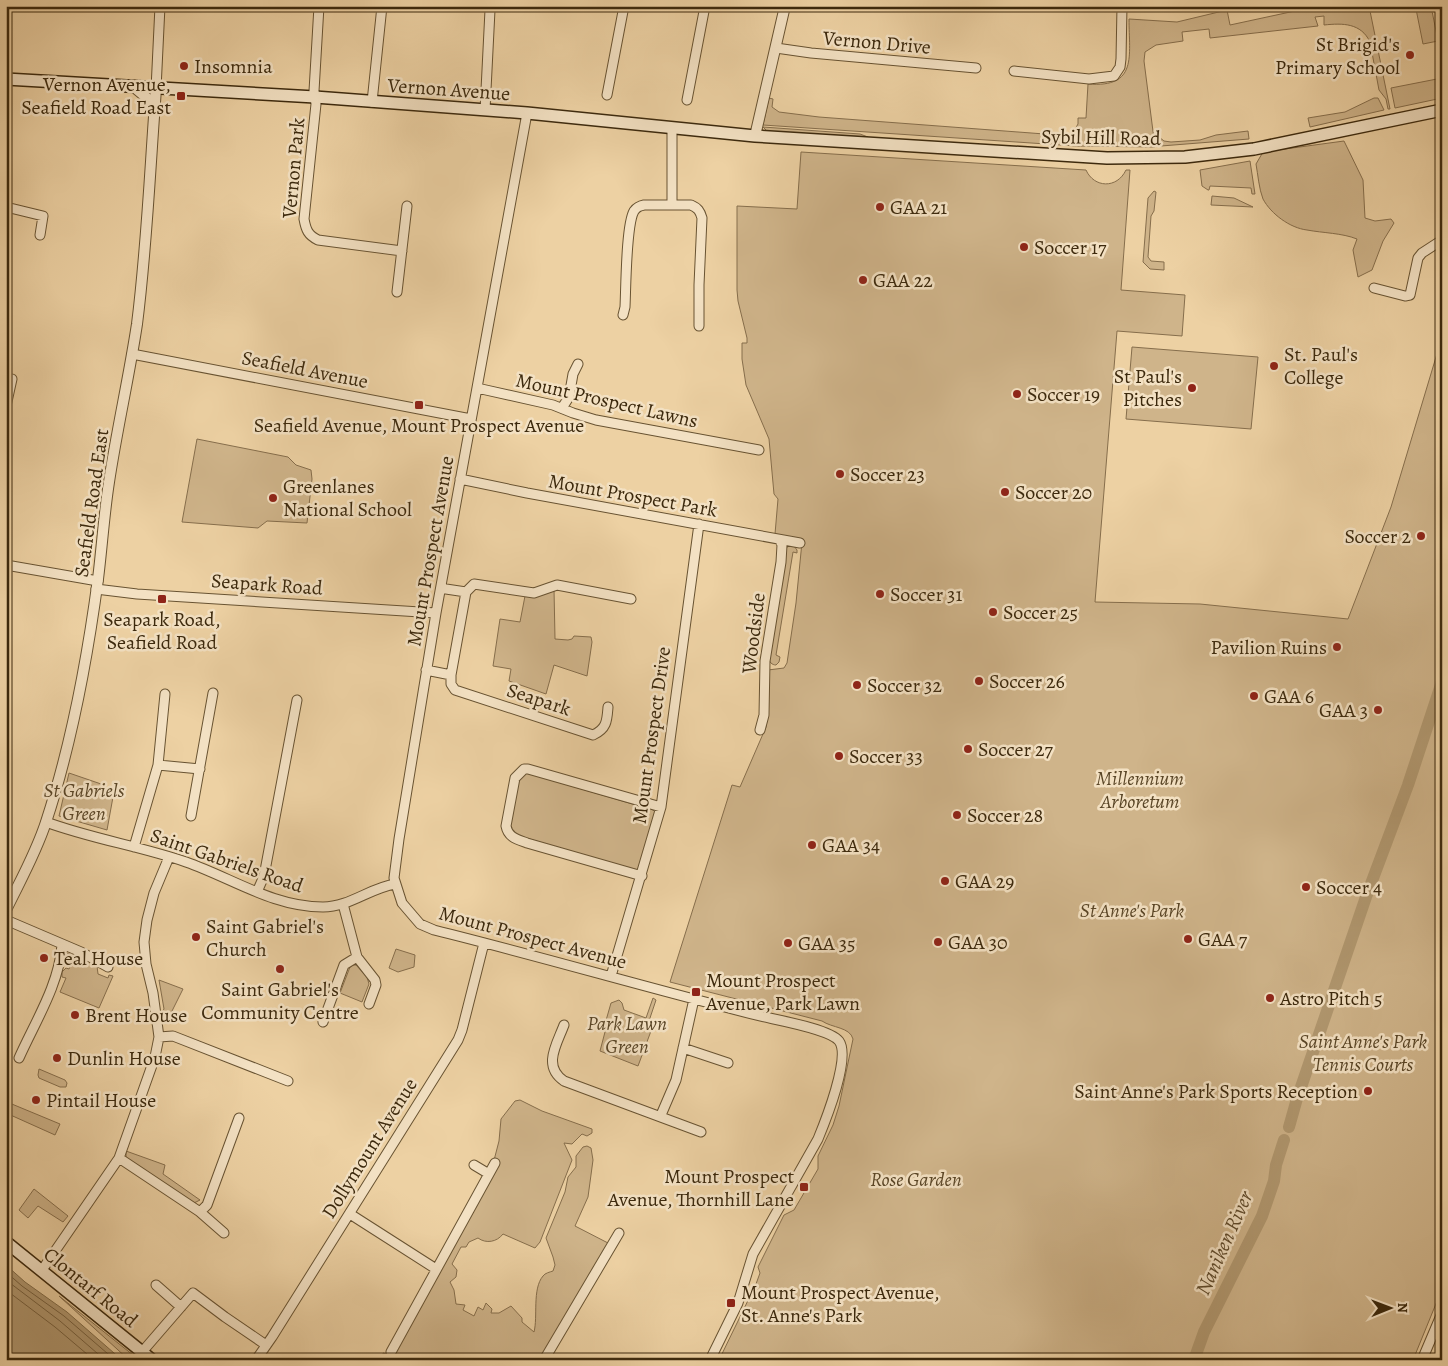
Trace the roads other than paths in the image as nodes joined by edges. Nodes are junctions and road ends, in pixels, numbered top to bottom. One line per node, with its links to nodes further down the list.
1 (160, 6): 14 (street)
2 (319, 6): 16 (street)
3 (382, 6): 18 (street)
4 (492, 6): 20 (street)
5 (624, 6): 15 (street)
6 (705, 6): 17 (street)
7 (785, 6): 9 (street)
8 (1122, 6): 11 (street)
9 (776, 48): 10 (street, Vernon Drive); 24 (street)
10 (976, 68)
11 (1014, 71)
12 (6, 80): 13 (main road, Vernon Avenue)
13 (134, 88): 14 (main road, Vernon Avenue); 19 (street)
14 (156, 89): 16 (main road, Vernon Avenue); 19 (street, Seafield Road East)
15 (608, 95)
16 (314, 97): 18 (main road, Vernon Avenue); 30 (street, Vernon Park)
17 (686, 100)
18 (372, 102): 20 (main road, Vernon Avenue)
19 (154, 108): 35 (street, Seafield Road East)
20 (485, 110): 22 (main road, Vernon Avenue)
21 (1442, 110): 24 (main road, Sybil Hill Road)
22 (527, 113): 23 (main road, Vernon Avenue); 38 (street, Mount Prospect Avenue)
23 (672, 128): 24 (main road, Vernon Avenue); 25 (street)
24 (755, 136)
25 (672, 204): 33 (street); 34 (street)
26 (6, 206): 28 (street)
27 (407, 206): 30 (street)
28 (40, 235)
29 (1442, 240): 31 (street)
30 (402, 251): 32 (street)
31 (1374, 288)
32 (398, 292)
33 (623, 315)
34 (699, 326)
35 (132, 354): 41 (street, Seafield Avenue); 48 (street, Seafield Road East)
36 (578, 364): 40 (street)
37 (12, 379): 39 (street)
38 (477, 388): 40 (street, Mount Prospect Lawns); 41 (street, Mount Prospect Avenue)
39 (6, 406)
40 (562, 408): 42 (street, Mount Prospect Lawns)
41 (471, 418): 43 (street, Mount Prospect Avenue)
42 (759, 450)
43 (460, 479): 44 (street, Mount Prospect Park); 52 (street, Mount Prospect Avenue)
44 (699, 524): 45 (street, Mount Prospect Park); 62 (street, Mount Prospect Drive)
45 (780, 540): 46 (street, Mount Prospect Park); 59 (street, Woodside)
46 (800, 543)
47 (6, 565): 48 (street, Seapark Road)
48 (97, 585): 52 (street, Seapark Road); 64 (street, Seafield Road East)
49 (446, 589): 50 (street)
50 (466, 592): 51 (street); 54 (street)
51 (631, 599)
52 (436, 613): 53 (street, Mount Prospect Avenue)
53 (426, 670): 54 (street); 68 (street, Mount Prospect Avenue)
54 (451, 675): 58 (street, Seapark)
55 (213, 693): 61 (street)
56 (165, 694): 60 (street)
57 (297, 700): 69 (street)
58 (608, 707)
59 (760, 730)
60 (158, 765): 61 (street); 65 (street)
61 (200, 769): 63 (street)
62 (661, 807): 67 (street, Mount Prospect Drive); 67 (street)
63 (191, 816)
64 (46, 822): 65 (street, Saint Gabriels Road); 71 (street, Seafield Road East)
65 (134, 847): 66 (street, Saint Gabriels Road)
66 (169, 857): 69 (street, Saint Gabriels Road); 82 (street)
67 (642, 876): 77 (street, Mount Prospect Drive)
68 (395, 884): 70 (street, Saint Gabriels Road); 73 (street, Mount Prospect Avenue)
69 (257, 892): 70 (street, Saint Gabriels Road)
70 (343, 904): 75 (street)
71 (6, 910)
72 (6, 920): 74 (street)
73 (484, 942): 77 (street, Mount Prospect Avenue); 95 (street, Dollymount Avenue)
74 (62, 945): 76 (street); 84 (street)
75 (357, 957): 79 (street); 80 (street)
76 (108, 967)
77 (611, 976): 78 (street, Mount Prospect Avenue)
78 (694, 999): 83 (street); 110 (street, Mount Prospect Avenue)
79 (369, 1004)
80 (322, 1022)
81 (564, 1025): 87 (street)
82 (159, 1037): 86 (street); 90 (street)
83 (683, 1048): 85 (street); 87 (street)
84 (19, 1058)
85 (728, 1063)
86 (288, 1081)
87 (661, 1116): 89 (street)
88 (239, 1118): 94 (street)
89 (701, 1132)
90 (119, 1158): 94 (street); 100 (street)
91 (494, 1163): 93 (street)
92 (474, 1165): 93 (street)
93 (489, 1174): 99 (street)
94 (200, 1212): 97 (street)
95 (350, 1214): 99 (street); 104 (street, Dollymount Avenue)
96 (619, 1232): 109 (street)
97 (224, 1233)
98 (6, 1242): 100 (main road, Clontarf Road)
99 (436, 1269): 106 (street)
100 (42, 1270): 105 (main road, Clontarf Road)
101 (156, 1285): 102 (street)
102 (180, 1307): 104 (street); 105 (street)
103 (1442, 1313): 111 (street)
104 (266, 1345): 108 (street, Dollymount Avenue)
105 (142, 1352): 107 (main road, Clontarf Road)
106 (391, 1352)
107 (152, 1360)
108 (256, 1360)
109 (544, 1360)
110 (710, 1360)
111 (1422, 1360)

